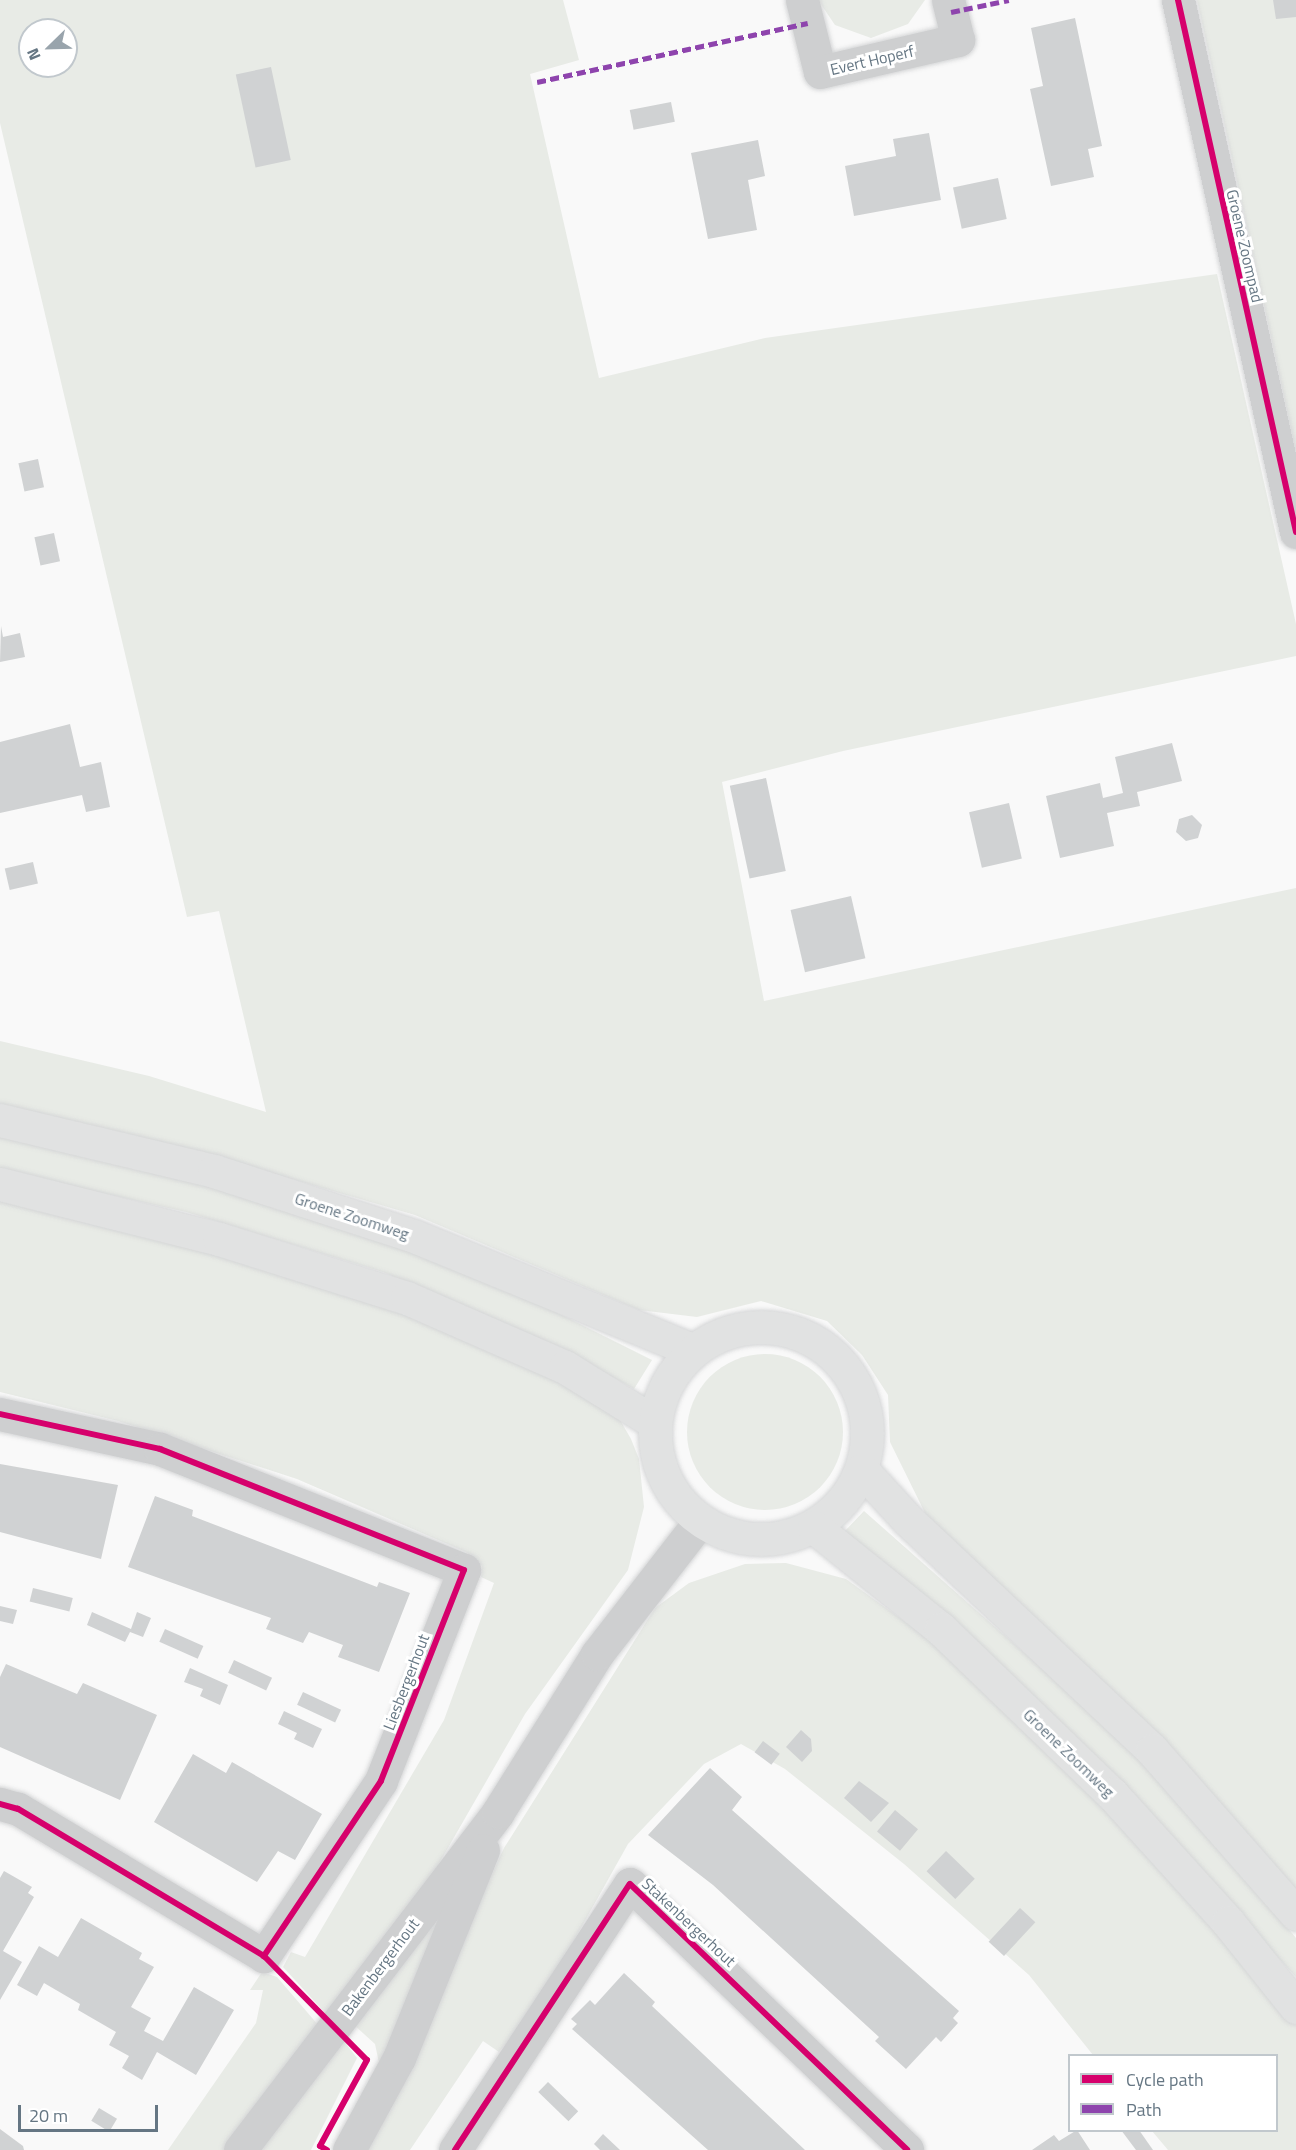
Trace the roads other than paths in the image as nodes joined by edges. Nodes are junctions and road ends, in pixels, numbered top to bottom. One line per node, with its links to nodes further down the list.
1 (802, 0): 2 (street, Evert Hoperf)
2 (948, 0)
3 (1178, 0): 4 (street, Groene Zoompad)
4 (1296, 532)
5 (0, 1120): 7 (main road, Groene Zoomweg)
6 (0, 1184): 9 (main road)
7 (693, 1350): 9 (main road); 10 (main road)
8 (0, 1414): 13 (street, Liesbergerhout)
9 (654, 1422): 11 (main road)
10 (862, 1470): 12 (main road); 15 (main road)
11 (700, 1521): 12 (main road); 14 (street, Bakenbergerhout)
12 (814, 1527): 16 (main road, Groene Zoomweg)
13 (0, 1804)
14 (498, 1812): 17 (street, Bakenbergerhout); 18 (street, Bakenbergerhout)
15 (1296, 1914)
16 (1296, 2007)
17 (240, 2150)
18 (349, 2150)
19 (455, 2150): 20 (street, Stakenbergerhout)
20 (907, 2150)

